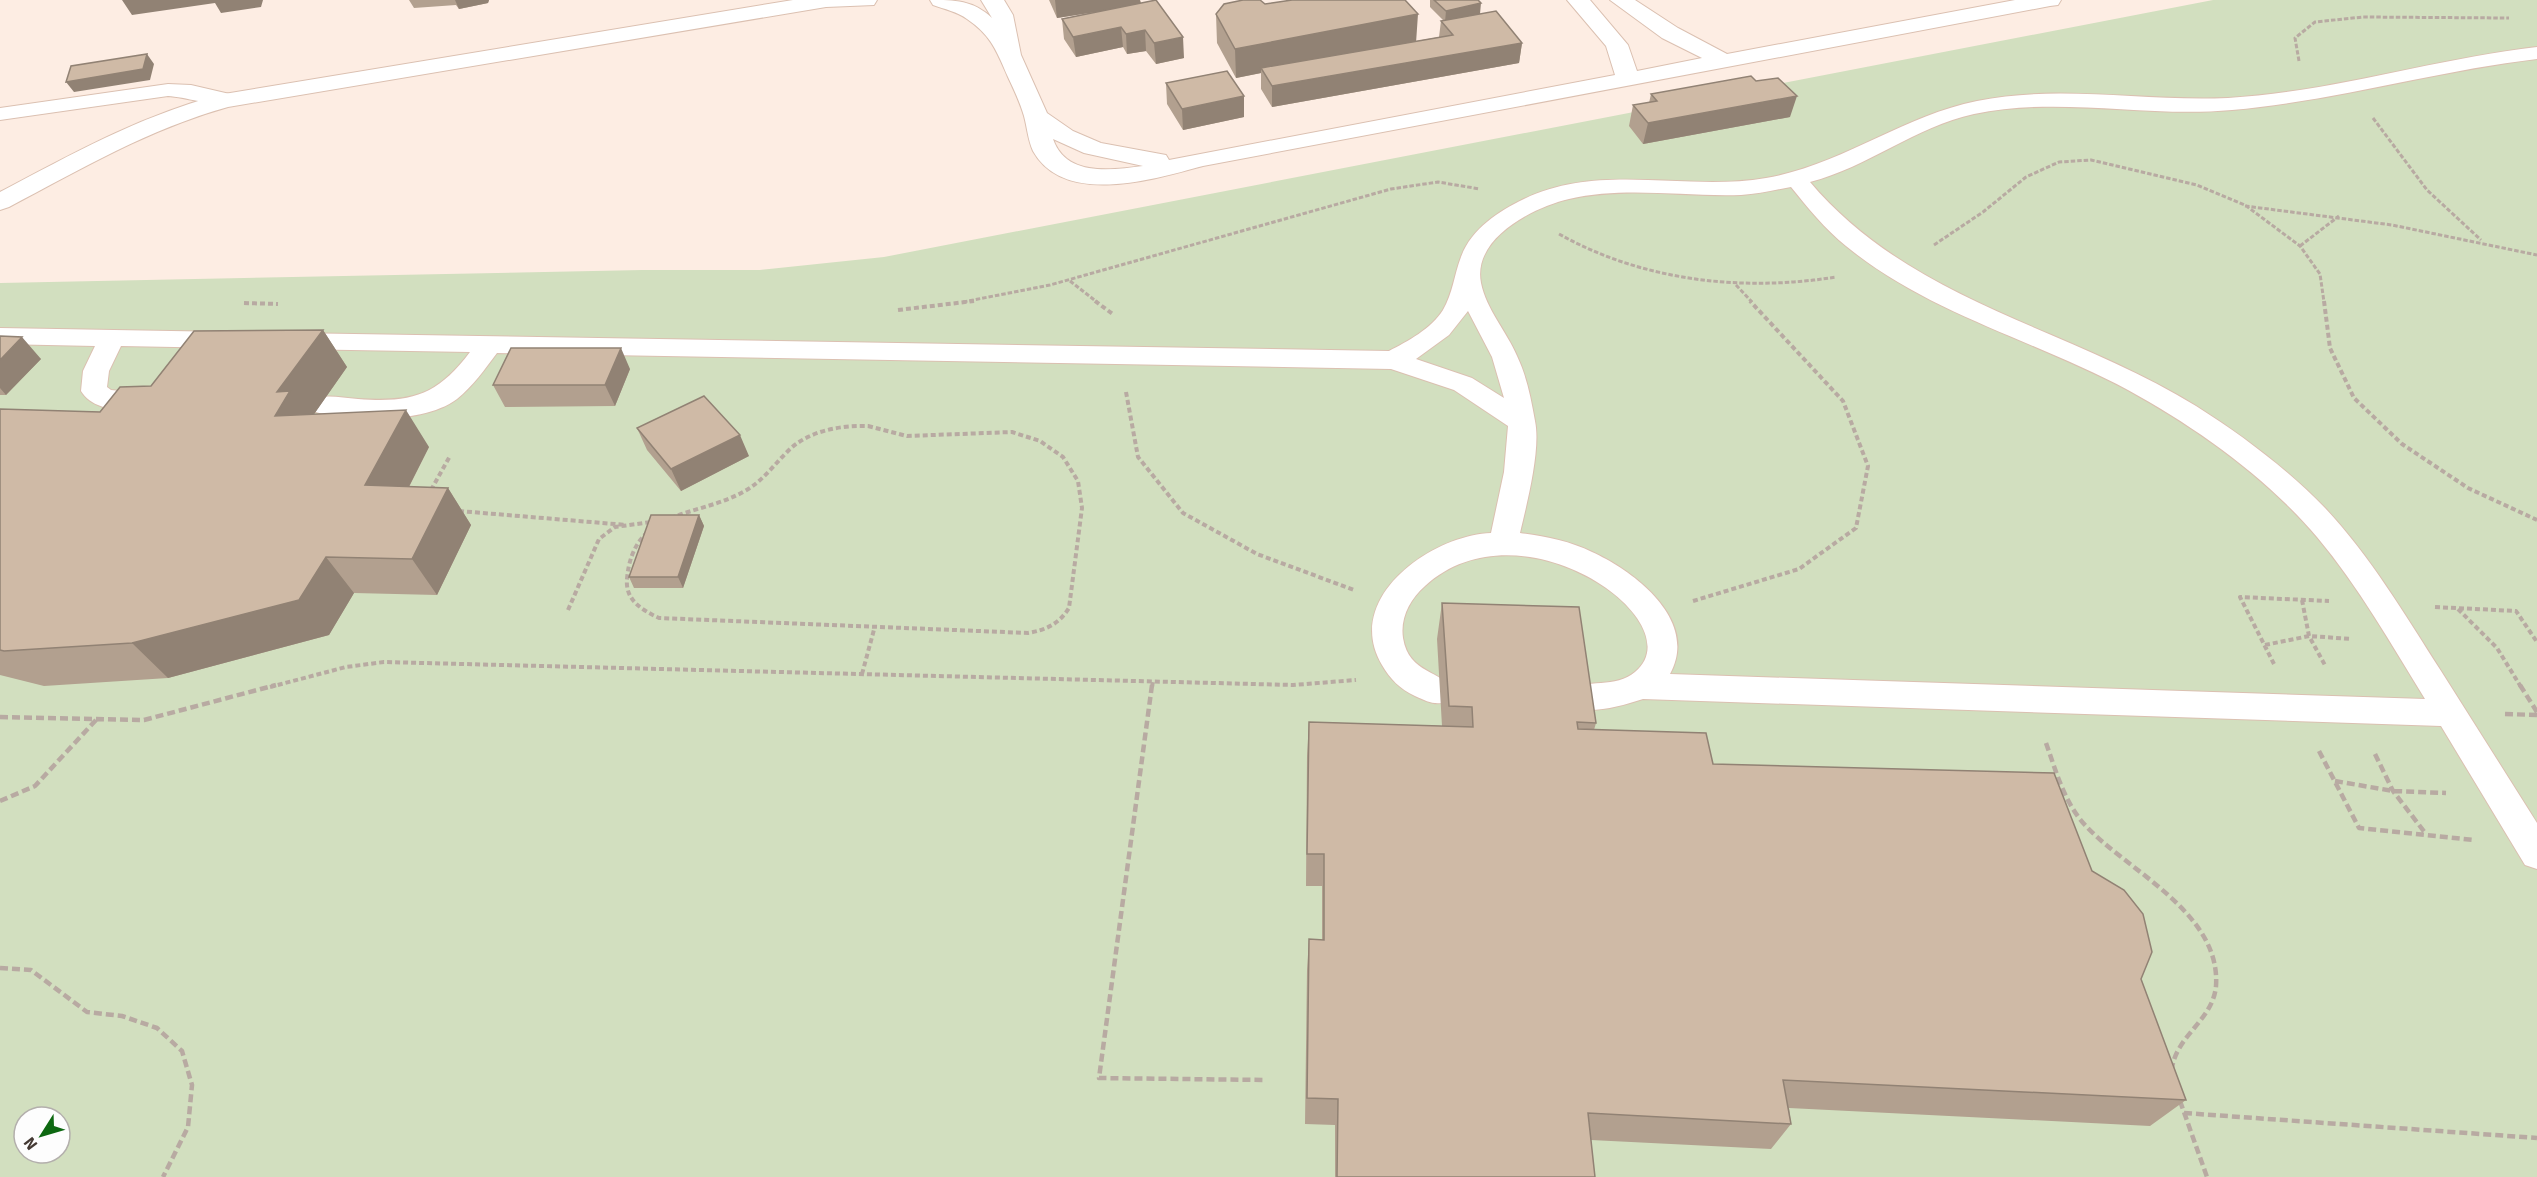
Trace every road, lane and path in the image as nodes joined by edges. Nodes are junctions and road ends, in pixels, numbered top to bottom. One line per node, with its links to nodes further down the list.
1 (866, 0): 7 (street)
2 (941, 0): 9 (street)
3 (992, 0): 9 (street)
4 (1578, 0): 12 (street)
5 (1622, 0): 11 (street)
6 (2050, 0): 11 (street)
7 (829, 1): 8 (street)
8 (700, 10): 13 (street)
9 (1007, 45): 12 (street)
10 (2537, 53): 15 (lane)
11 (1724, 61): 12 (street)
12 (1628, 79)
13 (226, 100): 14 (lane); 16 (street)
14 (0, 114)
15 (1796, 179): 18 (lane); 22 (lane)
16 (0, 202)
17 (2245, 205): 19 (path); 20 (path); 22 (path)
18 (1521, 209): 23 (path); 24 (lane); 25 (path)
19 (2338, 216): 20 (path); 21 (path)
20 (2300, 246): 40 (path)
21 (2537, 255)
22 (1888, 265): 25 (path); 50 (lane)
23 (1070, 281): 28 (path); 32 (path)
24 (1467, 282): 33 (lane); 36 (lane)
25 (1735, 284): 46 (path)
26 (237, 303): 27 (path)
27 (281, 304)
28 (896, 311)
29 (0, 336): 30 (lane)
30 (112, 338): 31 (lane); 34 (lane)
31 (489, 345): 32 (lane); 35 (lane)
32 (1126, 358): 33 (lane); 45 (path)
33 (1393, 360): 36 (lane)
34 (178, 400)
35 (321, 405)
36 (1523, 423): 43 (lane)
37 (450, 456): 38 (path)
38 (427, 498)
39 (456, 511): 42 (path)
40 (2537, 520)
41 (658, 522): 42 (path); 49 (path); 49 (path)
42 (626, 525): 48 (path)
43 (1503, 544): 45 (lane); 46 (lane)
44 (2240, 597): 51 (path)
45 (1394, 604): 52 (lane)
46 (1648, 608): 55 (lane)
47 (2457, 608): 60 (path)
48 (567, 610)
49 (875, 626): 53 (path)
50 (2406, 643): 51 (path); 61 (lane)
51 (2265, 645): 59 (path)
52 (1398, 668): 54 (path); 56 (lane)
53 (862, 674): 54 (path); 63 (path)
54 (1153, 681): 70 (path)
55 (1639, 686): 57 (lane); 58 (lane)
56 (1438, 692)
57 (1576, 697)
58 (2030, 699): 59 (lane); 69 (path)
59 (2297, 708): 61 (lane); 64 (path)
60 (2537, 712)
61 (2450, 713): 65 (lane)
62 (0, 717): 63 (path)
63 (97, 720): 66 (path)
64 (2334, 781): 65 (path); 67 (path)
65 (2502, 796): 67 (lane)
66 (0, 801)
67 (2535, 850)
68 (0, 968): 74 (path)
69 (2172, 1078)
70 (1266, 1080)
71 (2178, 1096): 72 (path)
72 (2184, 1113): 73 (path); 75 (path)
73 (2537, 1137)
74 (163, 1177)
75 (2207, 1177)

